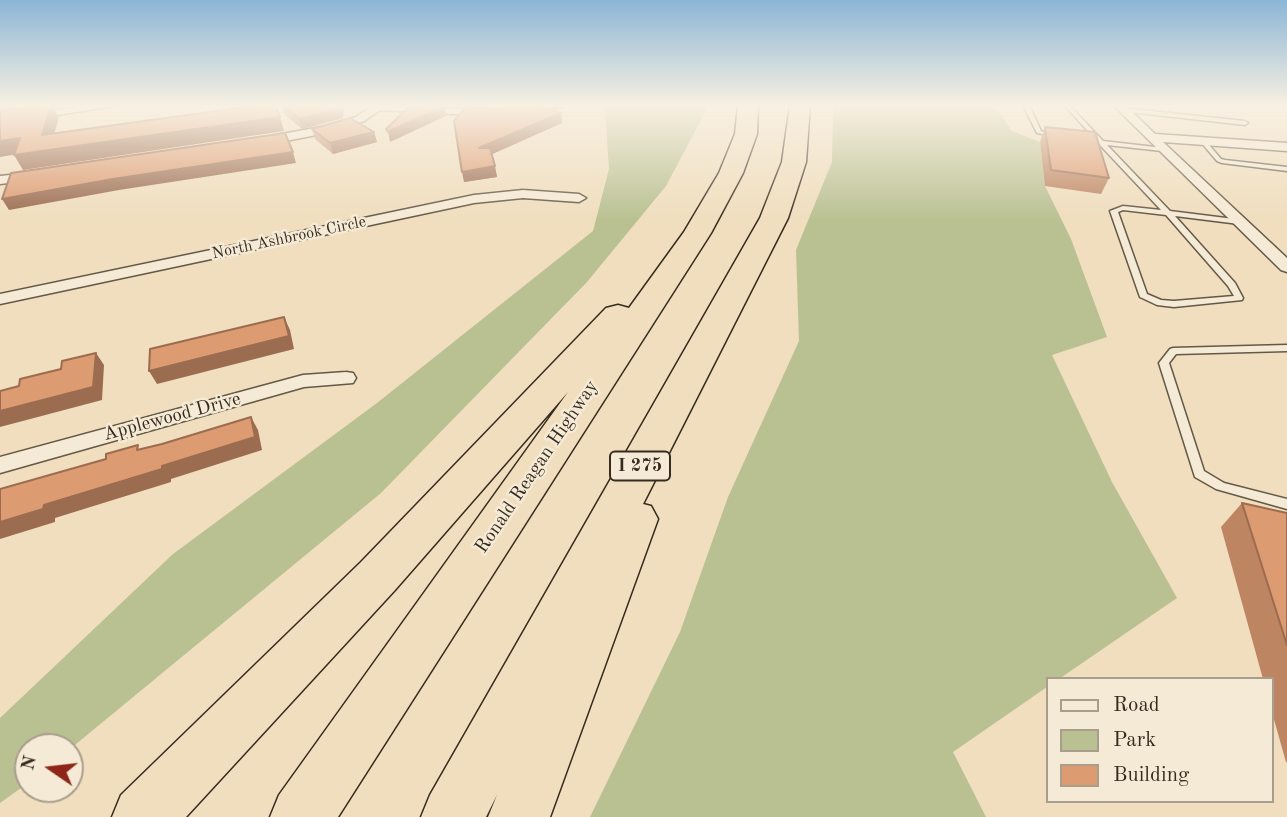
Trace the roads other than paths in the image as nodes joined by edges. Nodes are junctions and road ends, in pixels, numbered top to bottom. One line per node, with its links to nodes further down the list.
1 (249, 143): 9 (street)
2 (742, 143): 18 (highway, Ronald Reagan Highway)
3 (796, 143): 22 (highway, I 275)
4 (1102, 143): 16 (lane)
5 (1111, 143): 11 (lane)
6 (1156, 143): 11 (street)
7 (1205, 143): 12 (lane)
8 (1240, 143): 10 (street)
9 (244, 144)
10 (1287, 147)
11 (1162, 149): 17 (street)
12 (1287, 169)
13 (49, 174): 14 (street)
14 (0, 180)
15 (579, 198): 20 (street, North Ashbrook Circle)
16 (1168, 213): 16 (lane); 17 (lane)
17 (1239, 222): 19 (street)
18 (697, 233): 26 (highway); 27 (highway, Ronald Reagan Highway)
19 (1287, 267)
20 (0, 299)
21 (1287, 348): 25 (lane)
22 (694, 369): 28 (highway, I 275); 29 (highway)
23 (346, 378): 24 (street, Applewood Drive)
24 (0, 465)
25 (1287, 504)
26 (143, 817)
27 (301, 817)
28 (452, 817)
29 (519, 817)

